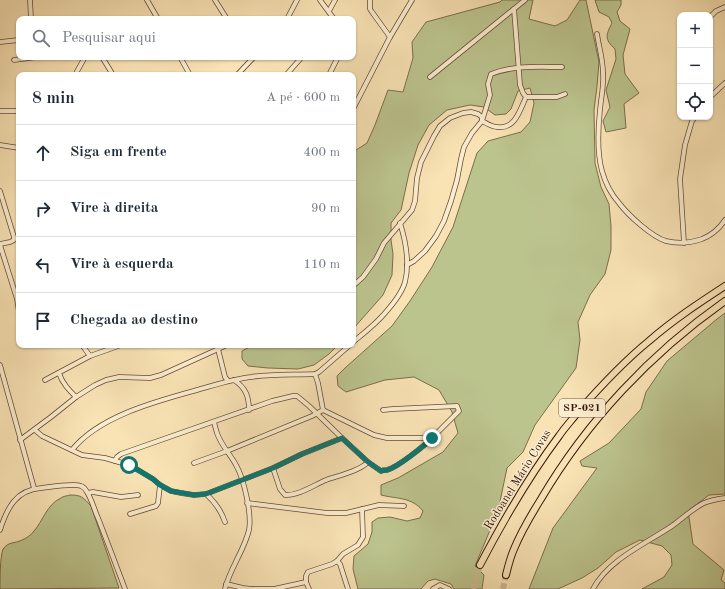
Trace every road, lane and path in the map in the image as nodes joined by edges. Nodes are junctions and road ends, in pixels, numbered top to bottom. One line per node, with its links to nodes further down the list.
1 (30, 0): 14 (street)
2 (147, 0): 15 (street)
3 (215, 0): 16 (street)
4 (297, 0): 17 (street)
5 (320, 0): 12 (street)
6 (335, 0): 12 (street)
7 (370, 0): 20 (street)
8 (412, 0): 20 (street)
9 (525, 0): 11 (street)
10 (725, 7): 13 (street)
11 (514, 9): 29 (street); 37 (street)
12 (329, 10): 18 (street)
13 (713, 14)
14 (31, 16)
15 (156, 16)
16 (225, 16)
17 (289, 16)
18 (332, 16)
19 (597, 34): 52 (street)
20 (390, 36): 42 (street)
21 (16, 40): 22 (street)
22 (0, 42)
23 (83, 60): 31 (street)
24 (104, 60): 32 (street)
25 (182, 60): 33 (street)
26 (251, 60): 34 (street)
27 (299, 60): 35 (street)
28 (336, 60): 36 (street)
29 (519, 67): 30 (street); 41 (street); 46 (street)
30 (562, 67)
31 (77, 72)
32 (111, 72)
33 (188, 72)
34 (240, 72)
35 (289, 72)
36 (330, 72)
37 (430, 77)
38 (725, 83): 40 (street)
39 (565, 94): 41 (street)
40 (713, 94)
41 (526, 97): 46 (street)
42 (356, 103)
43 (0, 111): 44 (street)
44 (16, 111)
45 (692, 120): 52 (street)
46 (482, 121): 51 (street); 54 (street)
47 (1, 147): 48 (street)
48 (16, 148)
49 (0, 191): 53 (street)
50 (725, 220): 52 (street)
51 (400, 223): 54 (street); 55 (street)
52 (684, 243)
53 (0, 244): 57 (street)
54 (407, 265): 59 (street)
55 (356, 283)
56 (725, 286): 102 (highway, Rodoanel Mário Covas / SP-021)
57 (16, 293)
58 (725, 301): 103 (highway, SP-021)
59 (356, 339)
60 (84, 348): 65 (street)
61 (113, 348): 65 (street)
62 (216, 348): 72 (street)
63 (218, 348): 71 (street)
64 (347, 348): 68 (street)
65 (90, 356): 67 (street)
66 (0, 365): 81 (street)
67 (59, 373): 69 (street); 72 (street)
68 (315, 374): 70 (street); 74 (street)
69 (45, 380)
70 (234, 380): 71 (street); 73 (street)
71 (228, 381): 82 (street)
72 (76, 397): 78 (street)
73 (249, 410): 76 (street); 77 (street)
74 (323, 410): 76 (street); 80 (street)
75 (383, 410): 80 (street)
76 (317, 413): 79 (street); 83 (street)
77 (214, 422): 83 (street); 84 (street)
78 (35, 430): 81 (street); 82 (street)
79 (342, 438): 85 (street); 87 (street)
80 (432, 438): 85 (street)
81 (20, 440): 90 (street)
82 (72, 450): 84 (street)
83 (227, 451): 86 (street); 88 (street)
84 (115, 461): 89 (street)
85 (368, 462): 87 (street)
86 (194, 463)
87 (273, 468): 88 (street)
88 (242, 479): 92 (street); 95 (street)
89 (160, 485): 92 (street); 98 (street)
90 (34, 488): 91 (street); 100 (street)
91 (88, 494): 93 (street); 106 (street)
92 (206, 494): 99 (street)
93 (138, 495)
94 (725, 498): 115 (street)
95 (247, 503): 97 (street); 105 (street)
96 (404, 506): 97 (street)
97 (362, 509): 101 (street)
98 (130, 514)
99 (225, 522)
100 (0, 530)
101 (337, 561): 104 (street); 112 (street)
102 (480, 566)
103 (506, 575)
104 (306, 582): 110 (street); 111 (street)
105 (226, 584): 107 (street); 108 (street)
106 (125, 589)
107 (225, 589)
108 (248, 589): 109 (street)
109 (253, 589): 110 (street)
110 (274, 589)
111 (309, 589)
112 (348, 589)
113 (433, 589): 114 (street)
114 (449, 589)
115 (593, 589)

